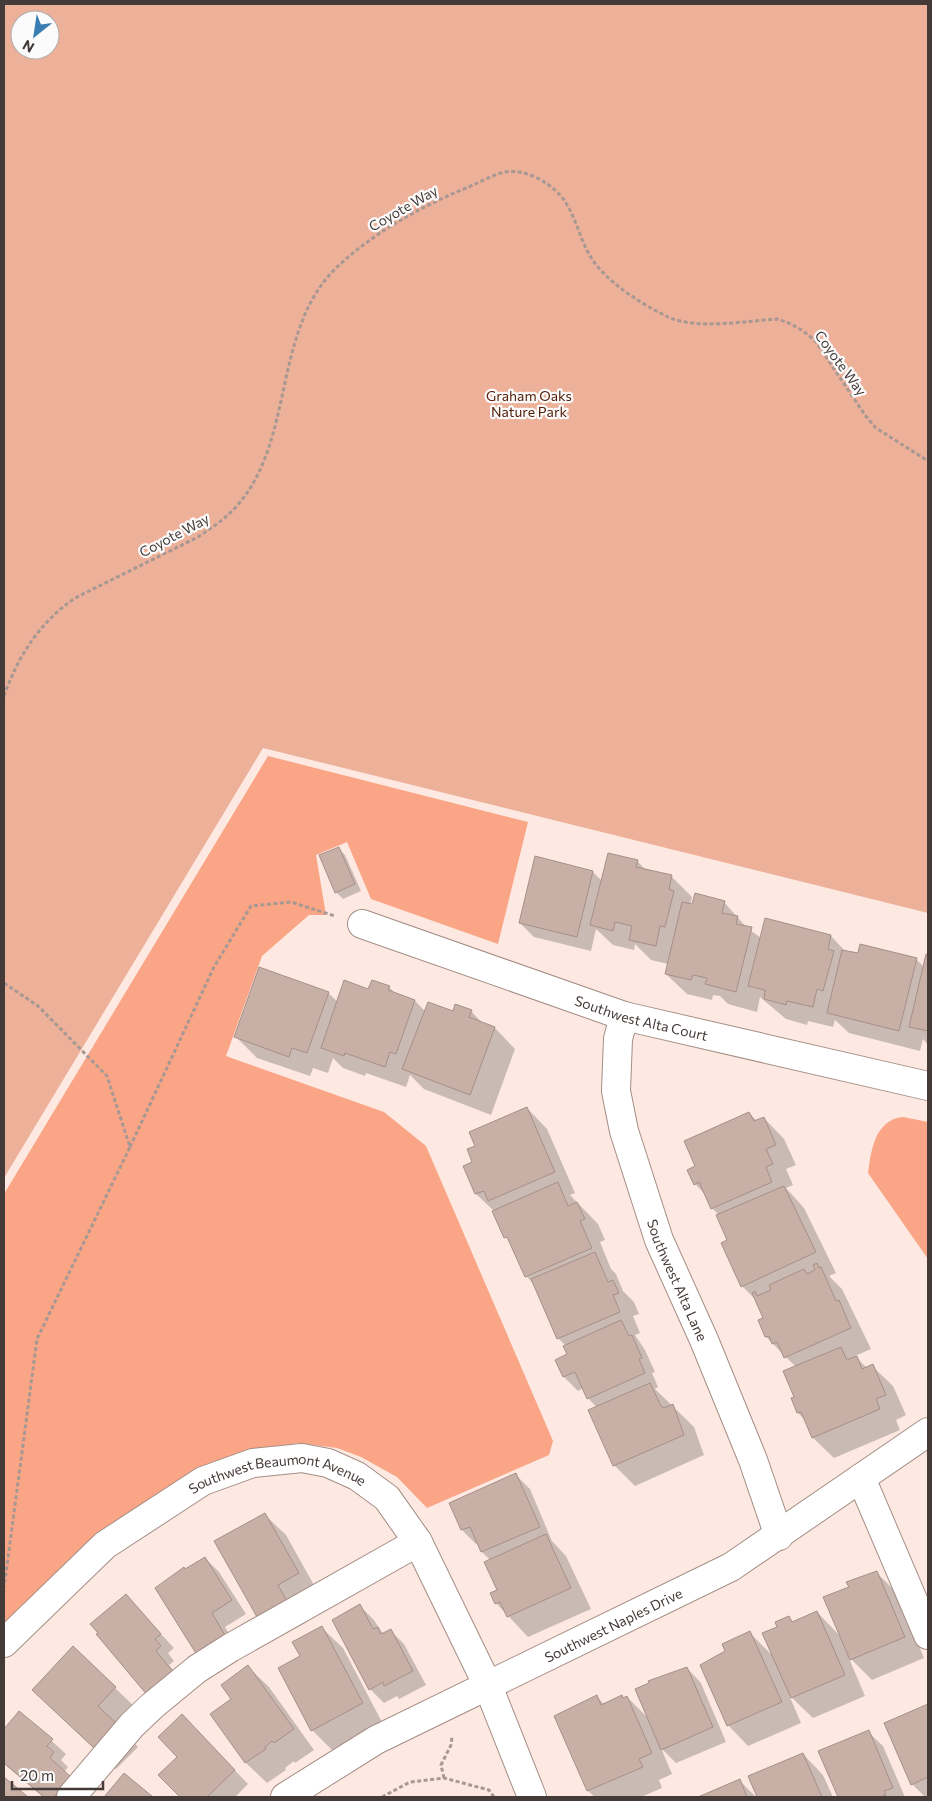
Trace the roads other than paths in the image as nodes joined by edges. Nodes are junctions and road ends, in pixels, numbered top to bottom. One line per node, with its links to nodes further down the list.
1 (362, 924): 2 (street, Southwest Alta Court)
2 (624, 1016): 3 (street, Southwest Alta Court); 6 (street, Southwest Alta Lane)
3 (928, 1086)
4 (928, 1432): 5 (street, Southwest Naples Drive)
5 (861, 1478): 6 (street, Southwest Naples Drive); 8 (street)
6 (779, 1536): 10 (street, Southwest Naples Drive)
7 (418, 1542): 9 (street, Southwest Beaumont Avenue); 10 (street, Southwest Beaumont Avenue); 11 (street)
8 (928, 1635)
9 (4, 1643)
10 (488, 1686): 12 (street, Southwest Naples Drive); 13 (street, Southwest Beaumont Avenue)
11 (71, 1797)
12 (285, 1797)
13 (532, 1797)

